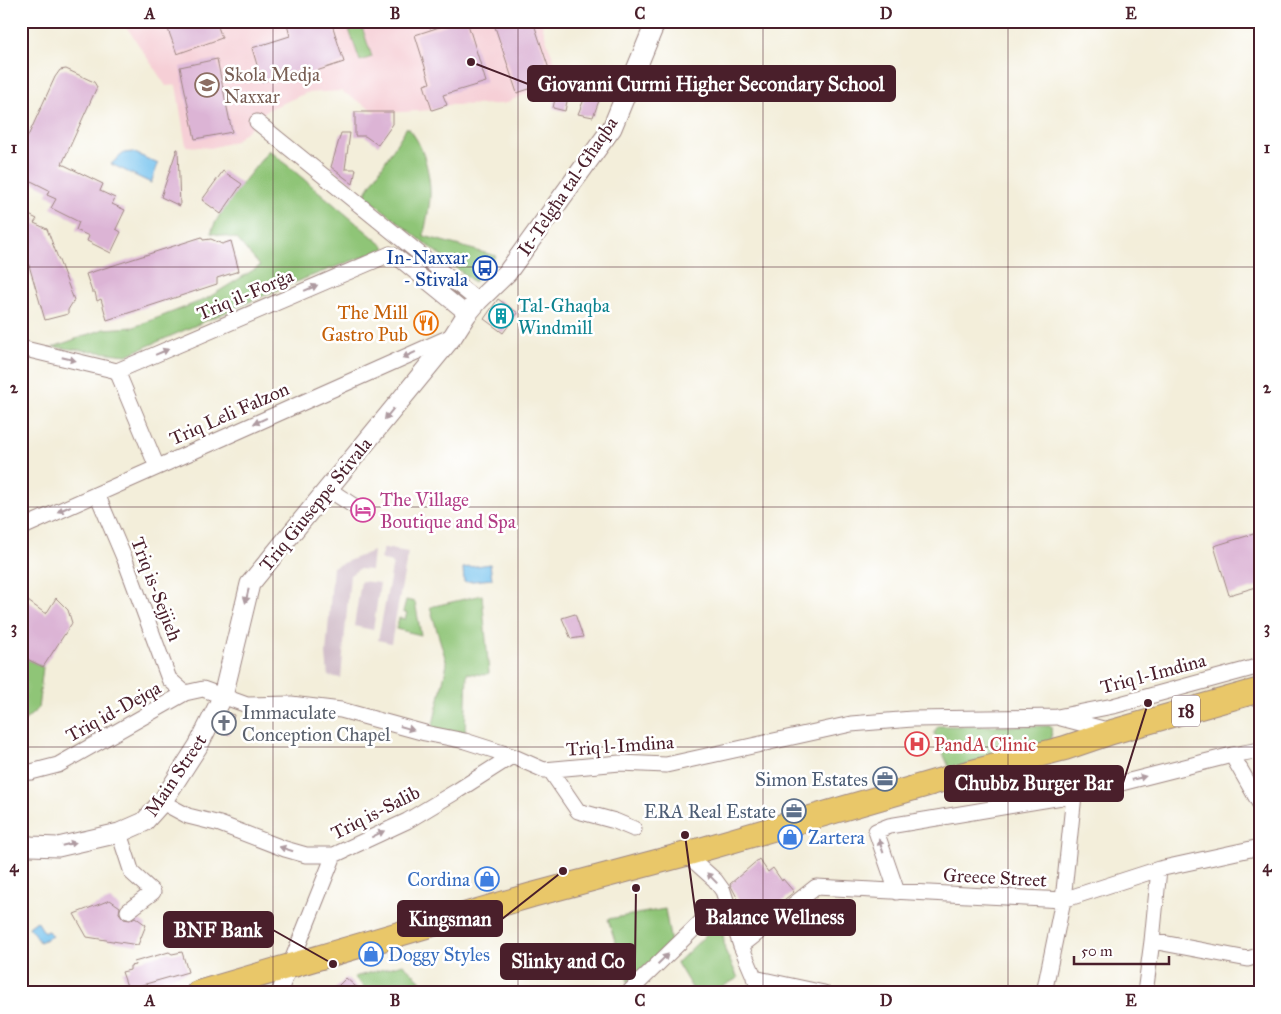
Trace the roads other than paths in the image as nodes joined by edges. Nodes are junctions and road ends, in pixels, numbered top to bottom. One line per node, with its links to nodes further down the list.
1 (656, 21): 3 (street, It-Telgħa tal-Għaqba)
2 (257, 122): 3 (street)
3 (472, 308): 4 (street, It-Telgħa tal-Għaqba); 6 (street, Triq il-Forġa, one-way to 3)
4 (453, 336): 7 (street, Triq Leli Falzon, one-way to 7); 8 (street, Triq Giuseppe Stivala, one-way to 8)
5 (21, 348): 6 (street, one-way to 6)
6 (117, 371): 7 (street)
7 (157, 467): 9 (street, Triq Leli Falzon)
8 (328, 489): 10 (street); 15 (street, Triq Giuseppe Stivala, one-way to 15)
9 (97, 494): 11 (street, Triq Leli Falzon, one-way to 11); 14 (street, Triq is-Sejjieh)
10 (360, 510)
11 (21, 528)
12 (1260, 666): 16 (street, Triq l-Imdina)
13 (1260, 690): 17 (main road, 18)
14 (185, 694): 15 (street, Triq id-Dejqa); 23 (street, Triq id-Dejqa)
15 (223, 696): 21 (street, Triq l-Imdina, one-way to 21); 25 (street, Main Street)
16 (1057, 717): 17 (street, Triq l-Imdina); 18 (street); 22 (street, Triq l-Imdina)
17 (1112, 732): 18 (main road, 18)
18 (1065, 748): 31 (main road, 18)
19 (1260, 750): 20 (street)
20 (1232, 755): 24 (street, one-way to 20); 26 (street)
21 (512, 756): 22 (street, Triq l-Imdina); 32 (street, Triq is-Salib, one-way to 21)
22 (550, 770): 27 (street)
23 (21, 773)
24 (1074, 795): 34 (street, one-way to 24); 35 (street)
25 (162, 802): 28 (street, Main Street); 32 (street, Triq is-Salib, one-way to 25)
26 (1260, 804)
27 (634, 829)
28 (119, 833): 29 (street, Main Street, one-way to 28); 37 (street)
29 (21, 844)
30 (1260, 847): 33 (street, Greece Street)
31 (686, 854): 36 (street, one-way to 31); 41 (main road, 18)
32 (334, 855): 41 (street)
33 (1159, 870): 35 (street, Greece Street); 38 (street)
34 (897, 892): 35 (street, Greece Street); 39 (street, Greece Street)
35 (1063, 900): 48 (street)
36 (728, 908): 39 (street); 45 (street, one-way to 36)
37 (128, 911)
38 (1152, 941): 40 (street); 49 (street)
39 (741, 946): 42 (street)
40 (1260, 955)
41 (290, 965): 43 (main road, 18); 44 (street)
42 (754, 978): 46 (street); 47 (street)
43 (198, 993)
44 (279, 993)
45 (628, 993)
46 (761, 993)
47 (824, 993)
48 (1044, 993)
49 (1145, 993)

